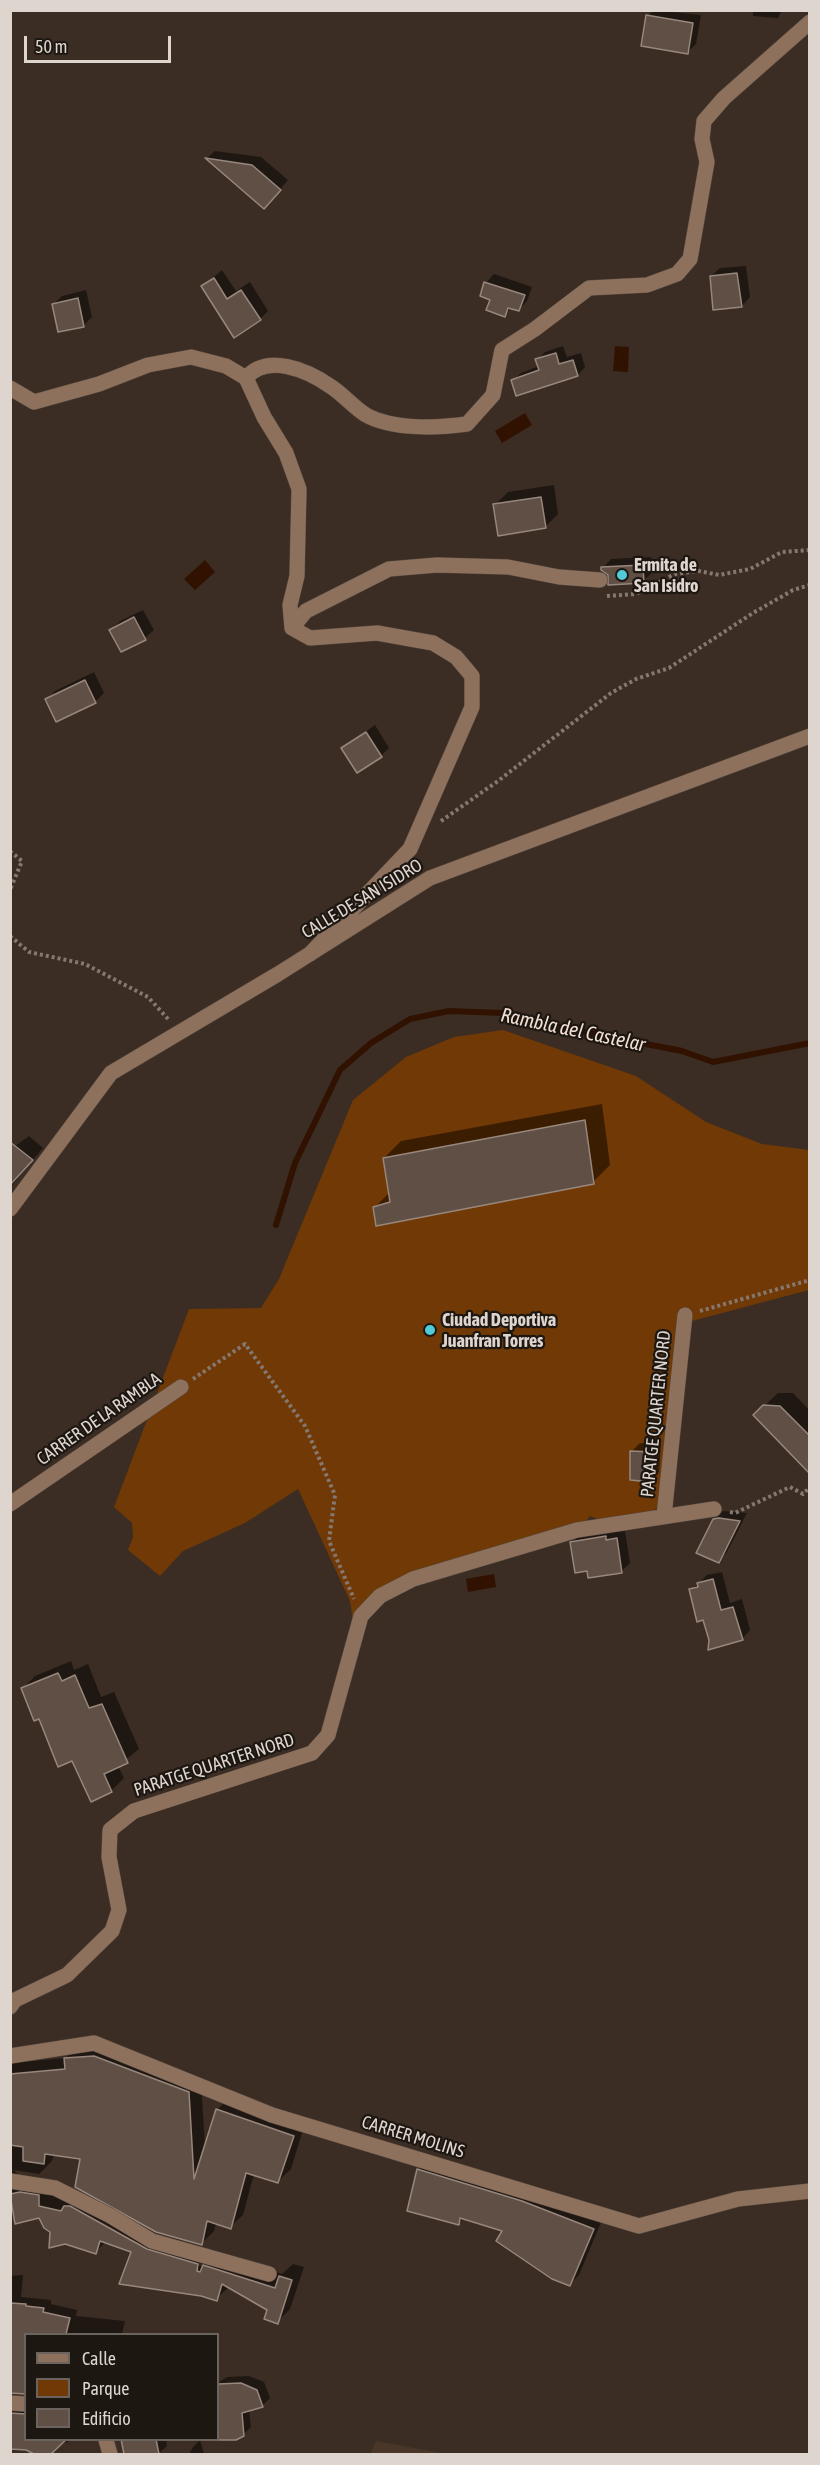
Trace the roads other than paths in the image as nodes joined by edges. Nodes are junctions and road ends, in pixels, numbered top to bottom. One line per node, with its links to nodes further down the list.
1 (810, 22): 2 (street)
2 (246, 378): 3 (street); 5 (street)
3 (10, 388)
4 (600, 580): 5 (street)
5 (292, 628): 7 (street)
6 (810, 736): 7 (street, CALLE DE SAN ISIDRO)
7 (310, 954): 8 (street, CALLE DE SAN ISIDRO)
8 (10, 1209)
9 (686, 1315): 13 (street, PARATGE QUARTER NORD)
10 (181, 1387): 11 (street, CARRER DE LA RAMBLA)
11 (10, 1504)
12 (714, 1509): 13 (street, PARATGE QUARTER NORD)
13 (664, 1516): 14 (street, PARATGE QUARTER NORD)
14 (10, 2007)
15 (10, 2056): 17 (street, CARRER MOLINS)
16 (10, 2181): 18 (street)
17 (810, 2191)
18 (269, 2274)

